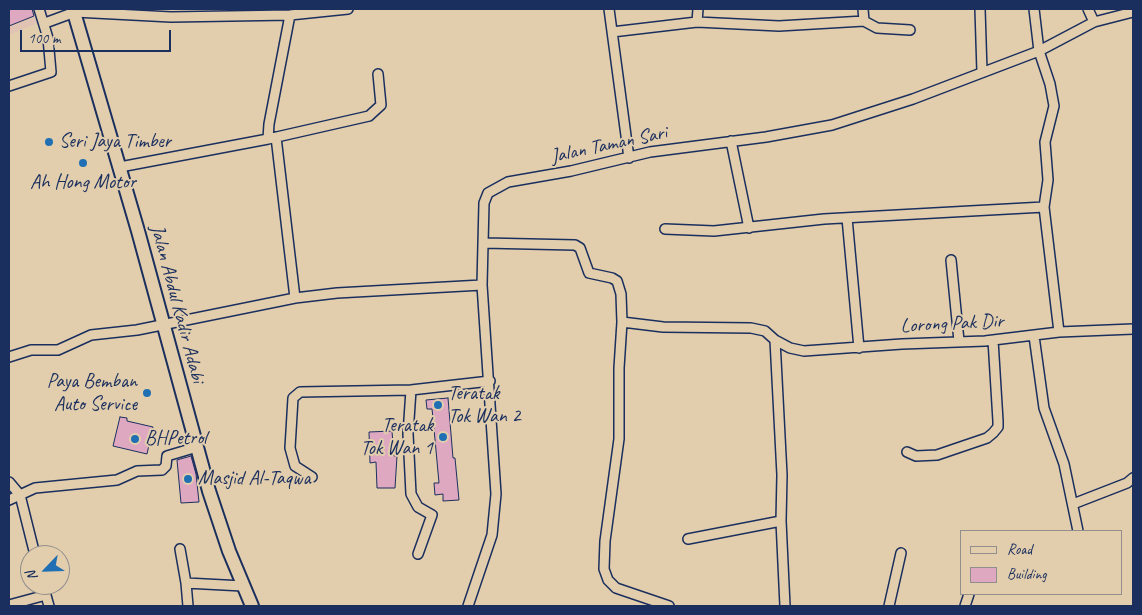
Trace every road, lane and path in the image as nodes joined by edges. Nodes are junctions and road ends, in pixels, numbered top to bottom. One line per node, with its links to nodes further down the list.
1 (39, 9): 16 (street)
2 (348, 9): 12 (street)
3 (609, 9): 18 (street)
4 (698, 9): 14 (street)
5 (863, 9): 13 (street)
6 (980, 9): 20 (street)
7 (1034, 9): 19 (street)
8 (1088, 9): 15 (street)
9 (74, 10): 10 (street); 16 (street); 26 (main road, Jalan Abdul Kadir Adabi)
10 (210, 12): 12 (street)
11 (1133, 12): 15 (street, Jalan Taman Sari)
12 (290, 15): 23 (street)
13 (864, 21): 14 (street); 17 (street)
14 (697, 22): 18 (street)
15 (1094, 22): 19 (street, Jalan Taman Sari)
16 (45, 23): 22 (street)
17 (910, 30)
18 (612, 32): 25 (street)
19 (1039, 51): 20 (street, Jalan Taman Sari); 27 (street)
20 (982, 72): 24 (street, Jalan Taman Sari)
21 (378, 74): 23 (street)
22 (9, 86)
23 (272, 138): 26 (street); 34 (street)
24 (732, 141): 25 (street, Jalan Taman Sari); 30 (street)
25 (629, 158): 31 (street, Jalan Taman Sari)
26 (120, 168): 36 (main road, Jalan Abdul Kadir Adabi)
27 (1044, 207): 28 (street); 38 (street)
28 (847, 218): 30 (street); 43 (street)
29 (665, 228): 30 (street)
30 (749, 228)
31 (484, 243): 33 (street, Jalan Taman Sari); 35 (street)
32 (951, 260): 42 (street)
33 (482, 285): 34 (street); 45 (street, Jalan Taman Sari)
34 (295, 298): 36 (street)
35 (622, 322): 40 (street, Lorong Pak Dir); 70 (street)
36 (164, 325): 44 (street); 47 (main road, Jalan Abdul Kadir Adabi)
37 (1133, 329): 38 (street, Lorong Pak Dir)
38 (1059, 332): 39 (street, Lorong Pak Dir)
39 (1034, 336): 41 (street, Lorong Pak Dir); 54 (street)
40 (775, 340): 43 (street, Lorong Pak Dir); 55 (street)
41 (993, 340): 42 (street, Lorong Pak Dir); 48 (street)
42 (960, 341): 43 (street, Lorong Pak Dir)
43 (859, 348)
44 (9, 357)
45 (490, 381): 46 (street); 69 (street, Jalan Taman Sari)
46 (411, 390): 49 (street); 61 (street)
47 (197, 447): 52 (street); 63 (main road, Jalan Abdul Kadir Adabi)
48 (907, 452)
49 (312, 477)
50 (9, 482): 52 (street)
51 (1131, 483): 54 (street)
52 (20, 495): 53 (street); 58 (street)
53 (9, 500)
54 (1073, 504): 56 (street)
55 (781, 520): 57 (street); 71 (street)
56 (1078, 530)
57 (688, 539)
58 (32, 545)
59 (180, 548): 62 (street)
60 (901, 553): 72 (street)
61 (418, 554)
62 (186, 583): 63 (street); 67 (street)
63 (243, 586): 68 (main road, Jalan Abdul Kadir Adabi)
64 (46, 595): 65 (street); 66 (street)
65 (9, 605)
66 (49, 606)
67 (188, 606)
68 (252, 606)
69 (468, 606)
70 (669, 606)
71 (785, 606)
72 (890, 606)

